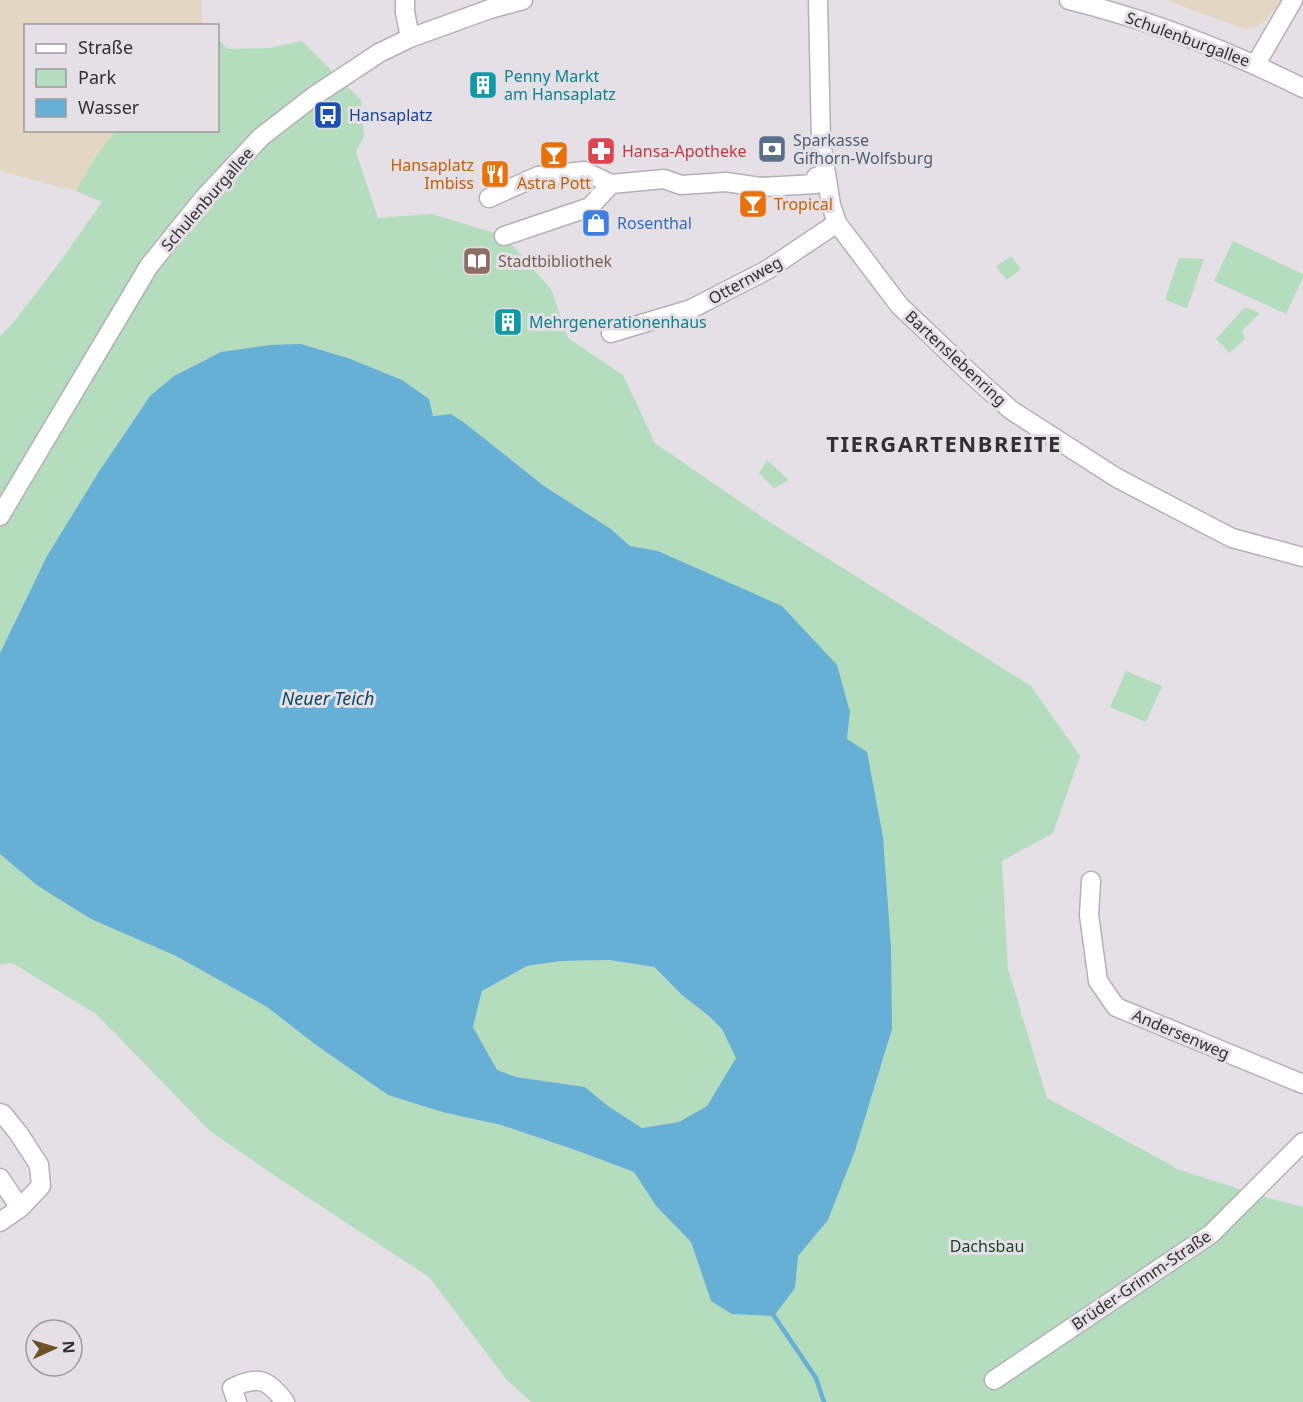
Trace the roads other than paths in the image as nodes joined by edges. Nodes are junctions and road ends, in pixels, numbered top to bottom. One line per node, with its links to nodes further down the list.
1 (405, 0): 6 (street)
2 (523, 0): 6 (street, Schulenburgallee)
3 (818, 0): 9 (street, Bartenslebenring)
4 (1069, 0): 7 (street, Schulenburgallee)
5 (1293, 0): 7 (street)
6 (410, 38): 15 (street, Schulenburgallee)
7 (1256, 64): 8 (street, Schulenburgallee)
8 (1303, 88)
9 (826, 176): 10 (street); 12 (street, Bartenslebenring)
10 (611, 184): 11 (street); 13 (street)
11 (489, 198)
12 (837, 223): 14 (street, Otternweg); 16 (street, Bartenslebenring)
13 (504, 236)
14 (611, 333)
15 (0, 516)
16 (1303, 557)
17 (1091, 881): 18 (street, Andersenweg)
18 (1303, 1084)
19 (0, 1113): 22 (street)
20 (1303, 1142): 24 (street, Brüder-Grimm-Straße)
21 (0, 1178): 22 (street)
22 (20, 1208): 23 (street)
23 (0, 1222)
24 (994, 1380)
25 (237, 1402): 26 (street)
26 (285, 1402)

